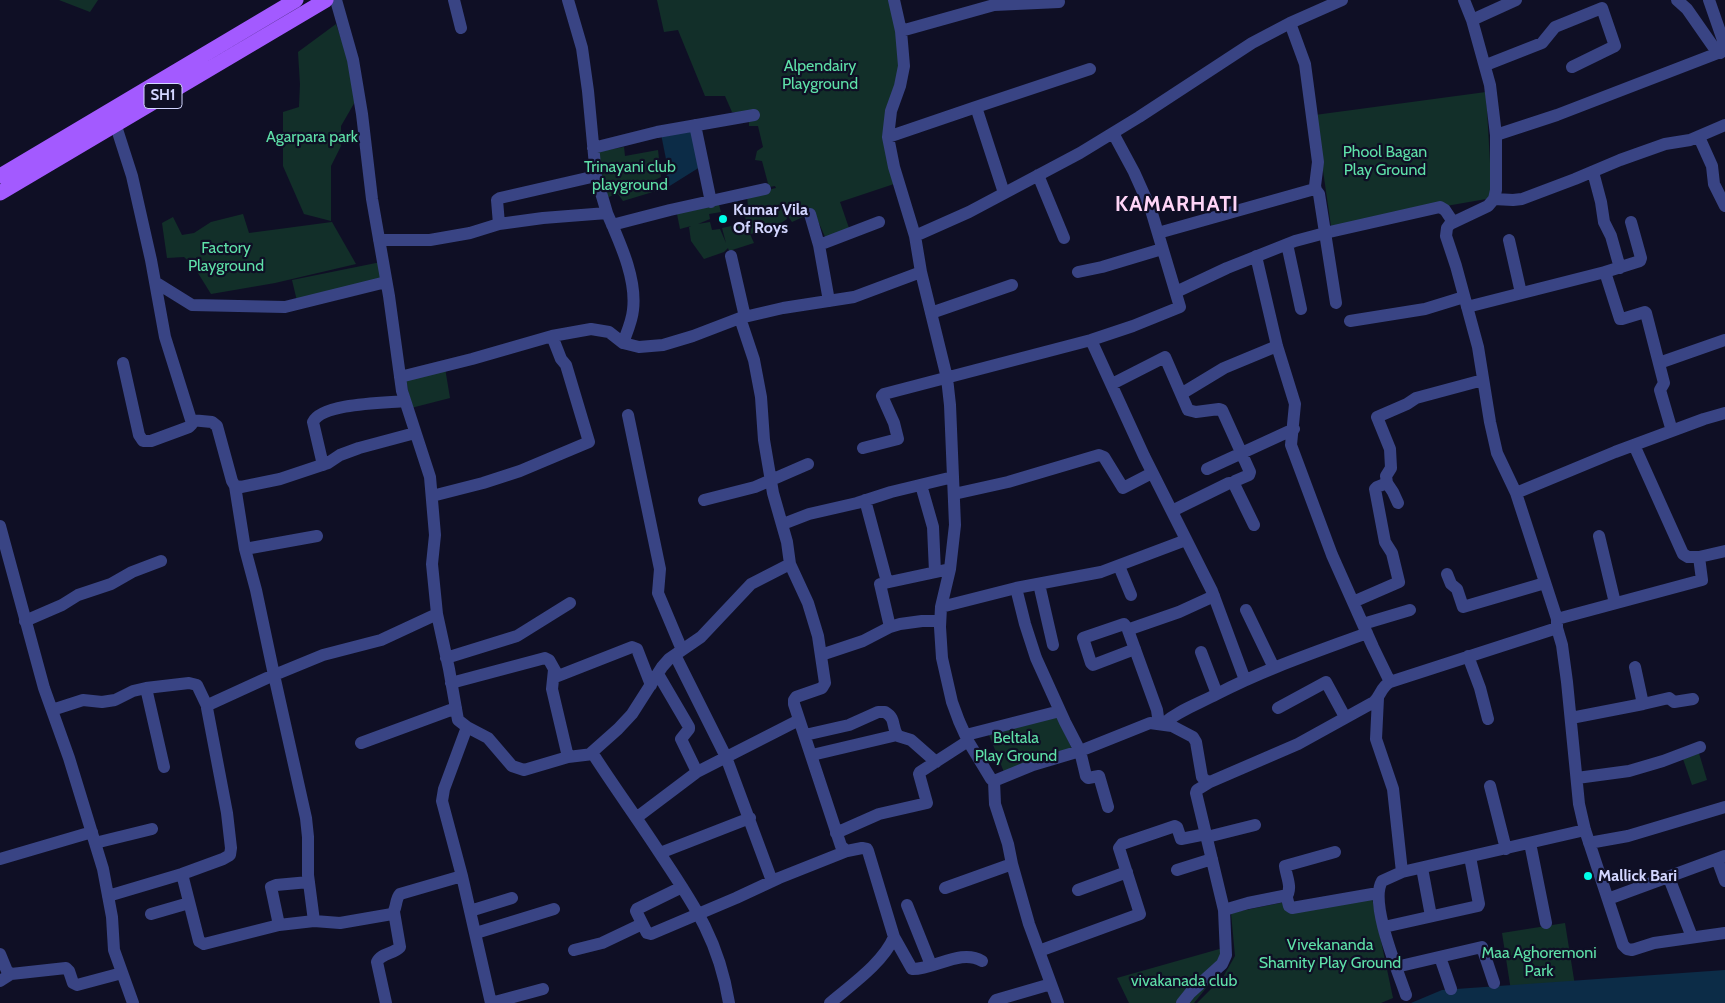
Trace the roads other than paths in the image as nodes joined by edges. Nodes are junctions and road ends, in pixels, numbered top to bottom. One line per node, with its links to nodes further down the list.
1 (296, 0): 33 (main road, SH1)
2 (326, 0): 23 (main road, SH1)
3 (336, 0): 52 (street)
4 (454, 0): 15 (street)
5 (568, 0): 30 (street)
6 (894, 0): 16 (street)
7 (1342, 0): 14 (street)
8 (1464, 0): 13 (street)
9 (1516, 0): 13 (street)
10 (1677, 0): 17 (street)
11 (1709, 0): 17 (street)
12 (1059, 2): 16 (street)
13 (1472, 20): 18 (street)
14 (1290, 23): 26 (street); 36 (street)
15 (461, 28)
16 (901, 31): 28 (street)
17 (1723, 49): 27 (street)
18 (1486, 64): 19 (street); 27 (street)
19 (1572, 67)
20 (1090, 69): 21 (street)
21 (976, 106): 28 (street); 38 (street)
22 (754, 115): 24 (street)
23 (116, 123): 37 (main road, SH1); 63 (street)
24 (695, 125): 30 (street); 40 (street)
25 (1725, 125): 29 (street)
26 (1114, 133): 32 (street); 48 (street)
27 (1496, 135): 39 (street)
28 (888, 136): 50 (street)
29 (1699, 137): 31 (street); 41 (street)
30 (593, 148): 34 (street)
31 (1592, 172): 39 (street); 59 (street)
32 (1038, 175): 38 (street); 51 (street)
33 (0, 176)
34 (596, 176): 43 (street); 47 (street)
35 (765, 190): 40 (street)
36 (1316, 190): 48 (street); 49 (street)
37 (0, 193)
38 (1004, 193): 50 (street)
39 (1494, 199): 45 (street)
40 (711, 202): 43 (street)
41 (1725, 206)
42 (810, 214): 54 (street)
43 (609, 219): 47 (street); 78 (street)
44 (879, 222): 54 (street)
45 (1453, 222): 49 (street); 69 (street)
46 (1631, 222): 59 (street)
47 (499, 224): 52 (street)
48 (1158, 233): 56 (street)
49 (1326, 233): 55 (street); 70 (street)
50 (915, 236): 60 (street)
51 (1064, 238)
52 (379, 240): 64 (street)
53 (1509, 240): 67 (street)
54 (819, 244): 68 (street)
55 (1287, 244): 58 (street); 71 (street)
56 (1162, 249): 61 (street); 66 (street)
57 (731, 256): 73 (street)
58 (1256, 256): 66 (street); 79 (street)
59 (1620, 268): 62 (street)
60 (921, 272): 68 (street); 72 (street)
61 (1078, 272)
62 (1606, 272): 67 (street); 81 (street)
63 (154, 282): 64 (street); 90 (street)
64 (386, 282): 82 (street)
65 (1012, 285): 72 (street)
66 (1176, 292): 76 (street)
67 (1521, 294): 69 (street)
68 (829, 301): 73 (street)
69 (1466, 302): 74 (street); 84 (street)
70 (1336, 303)
71 (1301, 309)
72 (931, 313): 83 (street)
73 (742, 318): 78 (street); 102 (street)
74 (1350, 321)
75 (552, 336): 78 (street); 82 (street); 109 (street)
76 (1091, 340): 83 (street); 85 (street)
77 (1725, 340): 81 (street)
78 (623, 343)
79 (1277, 346): 86 (street); 91 (street)
80 (122, 363): 90 (street)
81 (1659, 363): 92 (street)
82 (400, 377): 87 (street)
83 (947, 378): 95 (street); 101 (street)
84 (1483, 380): 104 (street); 107 (street)
85 (1112, 384): 86 (street); 100 (street)
86 (1181, 394): 96 (street)
87 (405, 401): 93 (street); 97 (street)
88 (1725, 413): 92 (street)
89 (628, 415): 150 (street)
90 (191, 420): 106 (street)
91 (1294, 429): 96 (street); 135 (street)
92 (1672, 431): 94 (street)
93 (415, 433): 97 (street); 109 (street)
94 (1634, 445): 107 (street); 122 (street)
95 (863, 448)
96 (1242, 453): 99 (street); 103 (street)
97 (323, 464): 106 (street)
98 (808, 464): 102 (street)
99 (1207, 470)
100 (1152, 473): 108 (street); 113 (street)
101 (953, 477): 105 (street); 108 (street)
102 (771, 480): 110 (street); 114 (street)
103 (1234, 483): 113 (street); 115 (street)
104 (1387, 484): 112 (street); 135 (street)
105 (921, 485): 111 (street); 127 (street)
106 (235, 486): 120 (street)
107 (1516, 493): 130 (street)
108 (954, 494): 126 (street)
109 (432, 496): 141 (street)
110 (704, 500)
111 (866, 500): 114 (street); 129 (street)
112 (1398, 503)
113 (1172, 511): 119 (street)
114 (783, 524): 124 (street)
115 (1254, 525)
116 (0, 526): 142 (street)
117 (317, 536): 120 (street)
118 (1599, 536): 137 (street)
119 (1186, 540): 125 (street); 134 (street)
120 (245, 549): 159 (street)
121 (1725, 551): 122 (street)
122 (1699, 557): 137 (street)
123 (162, 561): 142 (street)
124 (790, 564): 150 (street); 152 (street)
125 (1119, 566): 131 (street); 133 (street)
126 (950, 569): 127 (street); 138 (street)
127 (935, 572): 129 (street)
128 (1447, 574): 130 (street)
129 (887, 582): 145 (street)
130 (1545, 583): 144 (street)
131 (1039, 584): 132 (street); 148 (street)
132 (1016, 588): 138 (street); 173 (street)
133 (1131, 595)
134 (1214, 596): 147 (street); 160 (street)
135 (1353, 602): 146 (street)
136 (570, 603): 154 (street)
137 (1615, 603): 144 (street)
138 (941, 607): 143 (street)
139 (1246, 610): 156 (street)
140 (1410, 610): 146 (street)
141 (436, 614): 154 (street); 159 (street)
142 (25, 621): 172 (street)
143 (940, 621): 145 (street); 182 (street)
144 (1557, 624): 153 (street); 175 (street)
145 (890, 627): 152 (street)
146 (1365, 629): 156 (street); 161 (street)
147 (1128, 630): 149 (street); 149 (street)
148 (1053, 645)
149 (1135, 648): 178 (street)
150 (679, 652): 158 (street); 189 (street)
151 (1201, 652): 165 (street)
152 (821, 654): 177 (street)
153 (1468, 656): 161 (street); 176 (street)
154 (446, 658): 162 (street)
155 (1635, 667): 168 (street)
156 (1274, 668): 160 (street)
157 (554, 670): 162 (street); 163 (street); 188 (street)
158 (658, 674): 163 (street); 192 (street)
159 (274, 675): 169 (street); 227 (street)
160 (1245, 680): 165 (street)
161 (1390, 682): 166 (street)
162 (452, 683): 170 (street)
163 (651, 685): 186 (street)
164 (146, 688): 169 (street); 172 (street); 191 (street)
165 (1217, 694): 178 (street)
166 (1378, 698): 174 (street); 221 (street)
167 (1693, 699): 168 (street)
168 (1643, 704): 175 (street)
169 (207, 706): 222 (street)
170 (456, 708): 179 (street); 183 (street)
171 (1278, 708): 174 (street)
172 (52, 710): 206 (street)
173 (1060, 711): 182 (street); 185 (street)
174 (1345, 717): 195 (street)
175 (1571, 718): 193 (street)
176 (1488, 719)
177 (799, 720): 180 (street); 189 (street)
178 (1161, 724): 185 (street); 195 (street)
179 (467, 727): 188 (street); 223 (street)
180 (805, 735): 181 (street); 187 (street)
181 (897, 735): 187 (street); 190 (street)
182 (967, 738): 190 (street); 194 (street)
183 (361, 743)
184 (1700, 747): 193 (street)
185 (1080, 751): 194 (street); 198 (street)
186 (591, 753): 188 (street); 199 (street)
187 (812, 755): 204 (street)
188 (568, 757)
189 (726, 757): 192 (street); 200 (street)
190 (936, 762): 204 (street)
191 (164, 767)
192 (697, 772): 199 (street)
193 (1577, 778): 203 (street)
194 (994, 781): 217 (street)
195 (1210, 782): 205 (street)
196 (1490, 786): 209 (street)
197 (1725, 806): 208 (street)
198 (1108, 807)
199 (636, 818): 212 (street)
200 (750, 818): 212 (street); 225 (street)
201 (1255, 825): 205 (street)
202 (152, 829): 206 (street)
203 (1585, 830): 207 (street); 208 (street)
204 (836, 833): 210 (street)
205 (1207, 836): 216 (street); 220 (street)
206 (93, 837): 215 (street); 232 (street)
207 (1530, 843): 209 (street); 246 (street)
208 (1589, 843): 235 (street)
209 (1506, 849): 213 (street)
210 (847, 851): 225 (street); 252 (street)
211 (1335, 852): 233 (street)
212 (660, 853): 228 (street)
213 (1470, 857): 218 (street); 244 (street)
214 (1721, 858): 224 (street); 226 (street)
215 (0, 859)
216 (1212, 859): 219 (street); 239 (street)
217 (1012, 864): 229 (street); 255 (street)
218 (1422, 868): 221 (street); 244 (street)
219 (1177, 870)
220 (1127, 872): 230 (street); 255 (street)
221 (1402, 872): 231 (street)
222 (182, 874): 232 (street); 236 (street)
223 (462, 876): 240 (street); 241 (street)
224 (1669, 878): 235 (street); 253 (street)
225 (772, 881): 243 (street)
226 (1725, 881)
227 (308, 882): 245 (street); 248 (street)
228 (682, 887): 243 (street); 247 (street)
229 (945, 888)
230 (1078, 890)
231 (1378, 893): 233 (street); 249 (street)
232 (108, 896): 261 (street)
233 (1286, 897): 239 (street)
234 (512, 898): 240 (street)
235 (1608, 899): 253 (street)
236 (189, 903): 242 (street); 248 (street)
237 (907, 905): 259 (street)
238 (554, 909): 251 (street)
239 (1224, 910): 275 (street)
240 (470, 911): 251 (street)
241 (394, 912): 245 (street); 269 (street)
242 (151, 914)
243 (699, 914): 247 (street); 271 (street)
244 (1431, 916): 249 (street)
245 (314, 921): 248 (street)
246 (1546, 923)
247 (642, 924): 254 (street)
248 (279, 925)
249 (1384, 927): 260 (street)
250 (1725, 933): 253 (street)
251 (476, 934): 270 (street)
252 (894, 937): 259 (street); 272 (street)
253 (1692, 937)
254 (574, 950)
255 (1039, 951): 264 (street)
256 (0, 954): 262 (street)
257 (1440, 957): 260 (street); 263 (street); 266 (street)
258 (982, 961): 259 (street)
259 (931, 965)
260 (1396, 966): 267 (street)
261 (122, 973): 262 (street); 268 (street)
262 (5, 978)
263 (1494, 982)
264 (1051, 984): 273 (street); 274 (street)
265 (543, 989): 270 (street)
266 (1451, 989)
267 (1406, 995)
268 (133, 1003)
269 (386, 1003)
270 (491, 1003)
271 (729, 1003)
272 (830, 1003)
273 (994, 1003)
274 (1058, 1003)
275 (1182, 1003)

